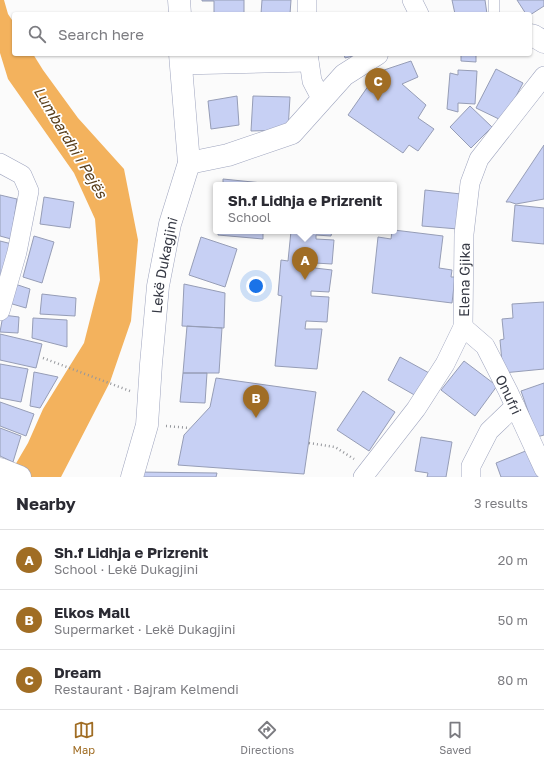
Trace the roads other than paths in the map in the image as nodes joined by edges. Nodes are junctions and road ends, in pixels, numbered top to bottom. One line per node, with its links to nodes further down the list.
1 (179, 0): 5 (street)
2 (307, 0): 6 (street)
3 (412, 0): 7 (street)
4 (494, 0): 8 (lane)
5 (180, 12)
6 (307, 12)
7 (418, 12)
8 (494, 12)
9 (532, 36): 10 (street)
10 (544, 42)
11 (374, 56): 15 (street)
12 (309, 58): 13 (street); 15 (street)
13 (180, 59): 17 (street, Lekë Dukagjini)
14 (544, 76): 19 (street, Elena Gjika)
15 (322, 100): 17 (street)
16 (0, 163): 18 (street)
17 (189, 163): 23 (street, Lekë Dukagjini)
18 (0, 311)
19 (463, 327): 20 (street, Onufri); 22 (street, Elena Gjika)
20 (515, 406): 21 (street, Onufri); 24 (street)
21 (544, 469)
22 (366, 473)
23 (132, 477)
24 (470, 477)

